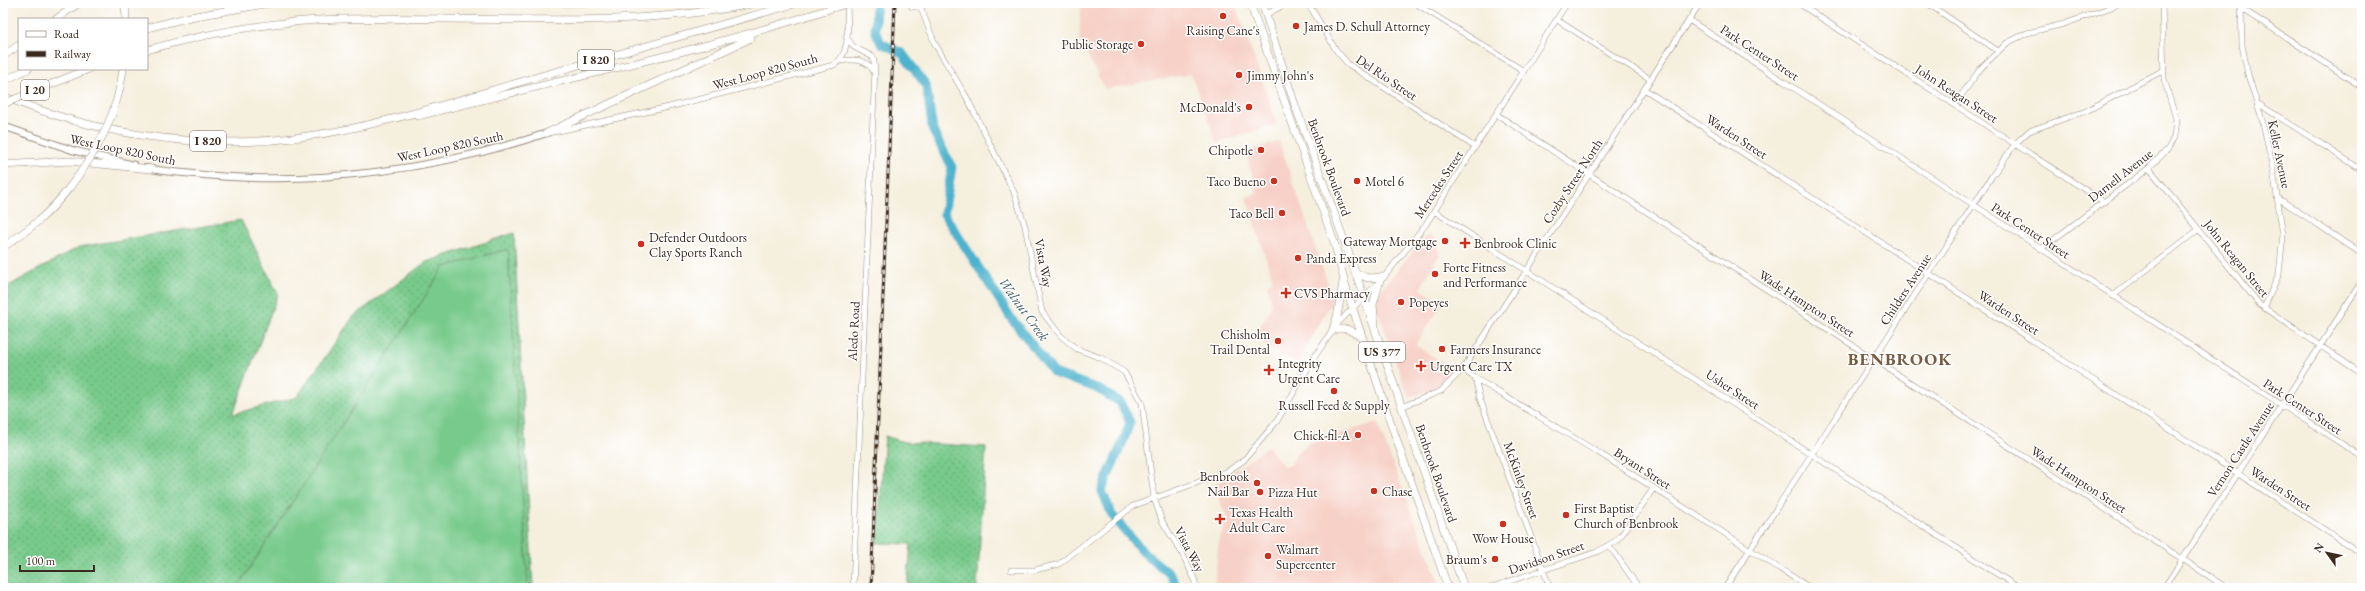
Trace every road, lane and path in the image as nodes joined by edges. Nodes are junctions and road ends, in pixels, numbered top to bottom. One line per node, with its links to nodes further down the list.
1 (79, 3): 26 (highway)
2 (125, 3): 27 (highway)
3 (270, 3): 30 (highway)
4 (565, 3): 5 (highway)
5 (603, 3)
6 (756, 3): 34 (highway)
7 (798, 3): 55 (highway, I 820)
8 (848, 3): 31 (highway, bridge); 32 (street)
9 (932, 3): 24 (street)
10 (1250, 3): 53 (highway, Benbrook Boulevard / US 377)
11 (1262, 3): 25 (highway, Benbrook Boulevard / US 377)
12 (1287, 3): 25 (street)
13 (1308, 3): 59 (street, Del Rio Street)
14 (1415, 3): 42 (street)
15 (1567, 3): 28 (street, Mercedes Street)
16 (1700, 3): 29 (street, Cozby Street North)
17 (1798, 3): 51 (street, John Reagan Street)
18 (1927, 3): 22 (street)
19 (2123, 3): 35 (street)
20 (2162, 3): 41 (street, Darnell Avenue)
21 (911, 5): 24 (street)
22 (1934, 5): 35 (street)
23 (2241, 5): 46 (street); 49 (street, Keller Avenue)
24 (920, 6): 97 (street, Vista Way)
25 (1266, 15): 52 (highway, Benbrook Boulevard / US 377)
26 (57, 18)
27 (126, 18)
28 (1557, 20): 42 (street, Mercedes Street); 45 (street)
29 (1689, 20): 45 (street, Cozby Street North); 67 (street, Park Center Street)
30 (148, 28)
31 (773, 28): 55 (highway); 57 (highway)
32 (846, 37): 37 (street); 43 (street, Aledo Road)
33 (18, 46): 36 (highway)
34 (148, 50)
35 (1998, 50): 51 (street)
36 (3, 56)
37 (839, 61): 43 (street, West Loop 820 South); 57 (street, West Loop 820 South)
38 (26, 70): 44 (highway, I 20)
39 (86, 70): 50 (highway, I 20, bridge)
40 (123, 70): 70 (highway, bridge)
41 (2164, 70): 58 (street, Childers Avenue); 61 (street, Darnell Avenue)
42 (1524, 71): 54 (street, Mercedes Street)
43 (875, 75): 104 (street, Aledo Road)
44 (3, 80)
45 (1650, 80): 47 (street, Cozby Street North)
46 (2362, 87)
47 (1644, 89): 64 (street, Cozby Street North); 75 (street, Warden Street)
48 (3, 97): 55 (highway, I 820)
49 (2257, 103): 63 (street); 65 (street, Keller Avenue)
50 (3, 104)
51 (1955, 104): 58 (street, John Reagan Street)
52 (1297, 111): 53 (highway); 74 (highway, Benbrook Boulevard / US 377)
53 (1289, 114): 76 (highway, Benbrook Boulevard / US 377)
54 (1496, 114): 59 (street, Mercedes Street); 64 (street, Wade Hampton Street)
55 (394, 118)
56 (3, 126): 62 (main road, West Loop 820 South)
57 (547, 133): 62 (main road, West Loop 820 South)
58 (2015, 144): 66 (street, John Reagan Street); 67 (street, Childers Avenue)
59 (1475, 147): 68 (street, Mercedes Street)
60 (3, 165): 62 (highway)
61 (2149, 168): 66 (street, Darnell Avenue); 69 (street, John Reagan Street)
62 (151, 169)
63 (2362, 170)
64 (1589, 176): 73 (street, Cozby Street North); 87 (street, Wade Hampton Street)
65 (2278, 198): 72 (street); 82 (street, Keller Avenue)
66 (2104, 202): 71 (street, Darnell Avenue)
67 (1973, 206): 71 (street, Park Center Street); 75 (street, Childers Avenue)
68 (1434, 212): 73 (street, Usher Street); 77 (street, Mercedes Street)
69 (2199, 229): 79 (street); 82 (street, John Reagan Street)
70 (3, 248)
71 (2041, 249): 79 (street, Park Center Street)
72 (2362, 254)
73 (1527, 270): 88 (street, Cozby Street North); 93 (street, Usher Street)
74 (1355, 273): 77 (highway); 80 (highway, Benbrook Boulevard / US 377)
75 (1929, 274): 87 (street, Childers Avenue); 95 (street, Warden Street)
76 (1343, 278): 81 (highway, Benbrook Boulevard / US 377); 83 (highway)
77 (1382, 279): 80 (street, Mercedes Street); 84 (highway)
78 (2362, 281): 86 (street, Vernon Castle Avenue)
79 (2113, 296): 91 (street, Park Center Street)
80 (1363, 298): 81 (street, Mercedes Street); 84 (highway, Benbrook Boulevard / US 377)
81 (1352, 308): 83 (street, Mercedes Street); 85 (highway, Benbrook Boulevard / US 377)
82 (2264, 308): 86 (street, John Reagan Street)
83 (1333, 331): 85 (highway); 97 (street, Mercedes Street)
84 (1375, 333): 92 (highway, Benbrook Boulevard / US 377)
85 (1362, 338): 106 (highway, Benbrook Boulevard / US 377)
86 (2319, 347): 89 (street, John Reagan Street); 91 (street, Vernon Castle Avenue)
87 (1873, 359): 93 (street, Childers Avenue); 101 (street, Wade Hampton Street)
88 (1463, 369): 90 (street, Bryant Street); 92 (street, Cozby Street North)
89 (2362, 374)
90 (1475, 378): 96 (street, Bryant Street); 103 (street, McKinley Street)
91 (2282, 405): 94 (street, Park Center Street); 95 (street, Vernon Castle Avenue)
92 (1401, 406): 107 (highway, Benbrook Boulevard / US 377)
93 (1812, 453): 99 (street, Childers Avenue); 113 (street, Usher Street)
94 (2362, 457)
95 (2238, 472): 100 (street, Warden Street); 101 (street, Vernon Castle Avenue)
96 (1654, 489): 98 (street, Davidson Street); 99 (street, Bryant Street)
97 (1154, 498): 102 (street); 105 (street, Vista Way)
98 (1607, 546): 103 (street, Davidson Street); 110 (street)
99 (1750, 549): 111 (street, Childers Avenue); 112 (street, Bryant Street)
100 (2362, 554)
101 (2183, 559): 114 (street, Vernon Castle Avenue); 115 (street, Wade Hampton Street)
102 (1011, 570)
103 (1544, 570): 108 (street, Davidson Street); 109 (street, McKinley Street)
104 (853, 588)
105 (1196, 588)
106 (1448, 588)
107 (1464, 588)
108 (1489, 588)
109 (1550, 588)
110 (1639, 588)
111 (1725, 588)
112 (1810, 588)
113 (2019, 588)
114 (2164, 588)
115 (2227, 588)

